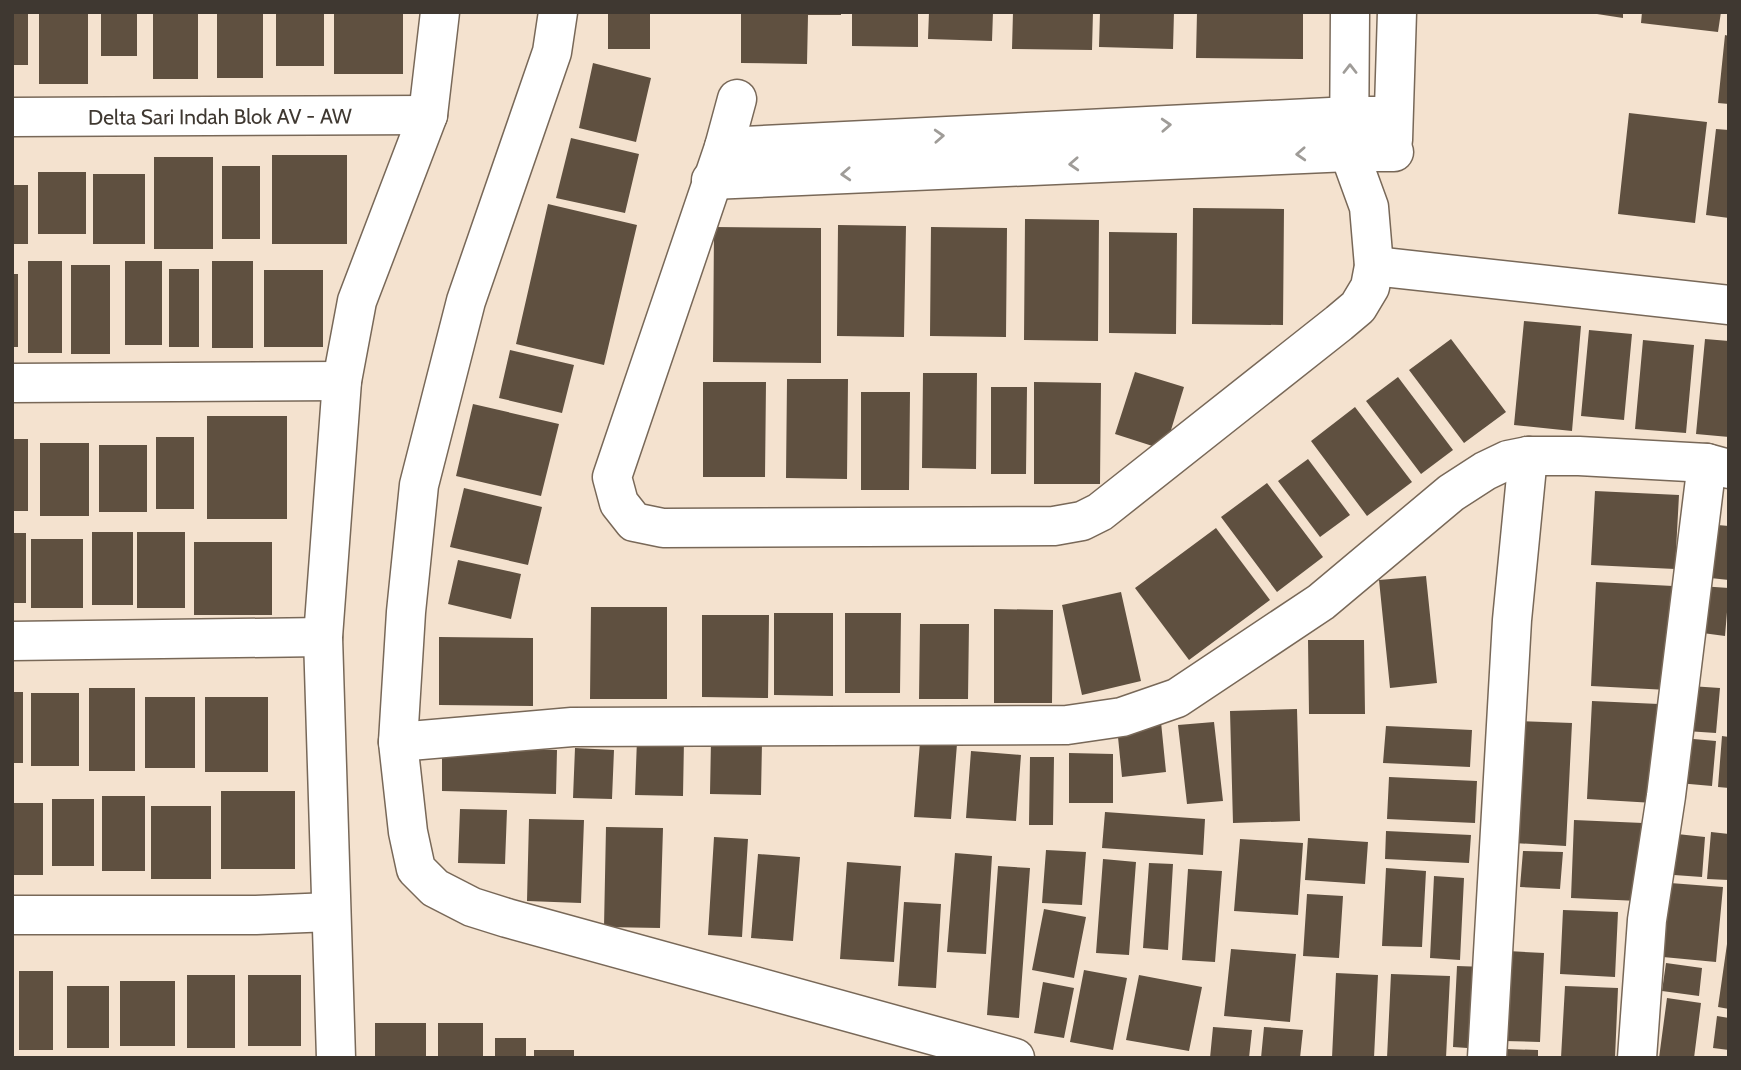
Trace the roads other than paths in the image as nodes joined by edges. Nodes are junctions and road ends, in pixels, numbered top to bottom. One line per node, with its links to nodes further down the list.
1 (440, 12): 6 (street)
2 (558, 12): 20 (street)
3 (1350, 12): 8 (street, one-way to 3)
4 (1397, 12): 9 (street)
5 (737, 99): 10 (street)
6 (428, 115): 7 (street, Delta Sari Indah Blok AV - AW); 14 (street)
7 (12, 117)
8 (1349, 134): 9 (street); 10 (street); 11 (street)
9 (1393, 134): 11 (street)
10 (718, 164): 12 (street)
11 (1369, 207): 12 (street)
12 (1374, 266): 13 (street)
13 (1729, 305)
14 (342, 381): 15 (street); 18 (street)
15 (12, 383)
16 (1528, 457): 17 (street); 20 (street); 25 (street)
17 (1718, 466): 26 (street)
18 (323, 637): 19 (street); 21 (street)
19 (12, 641)
20 (398, 742): 24 (street)
21 (331, 912): 22 (street); 23 (street)
22 (12, 915)
23 (336, 1058)
24 (1015, 1058)
25 (1487, 1058)
26 (1637, 1058)

